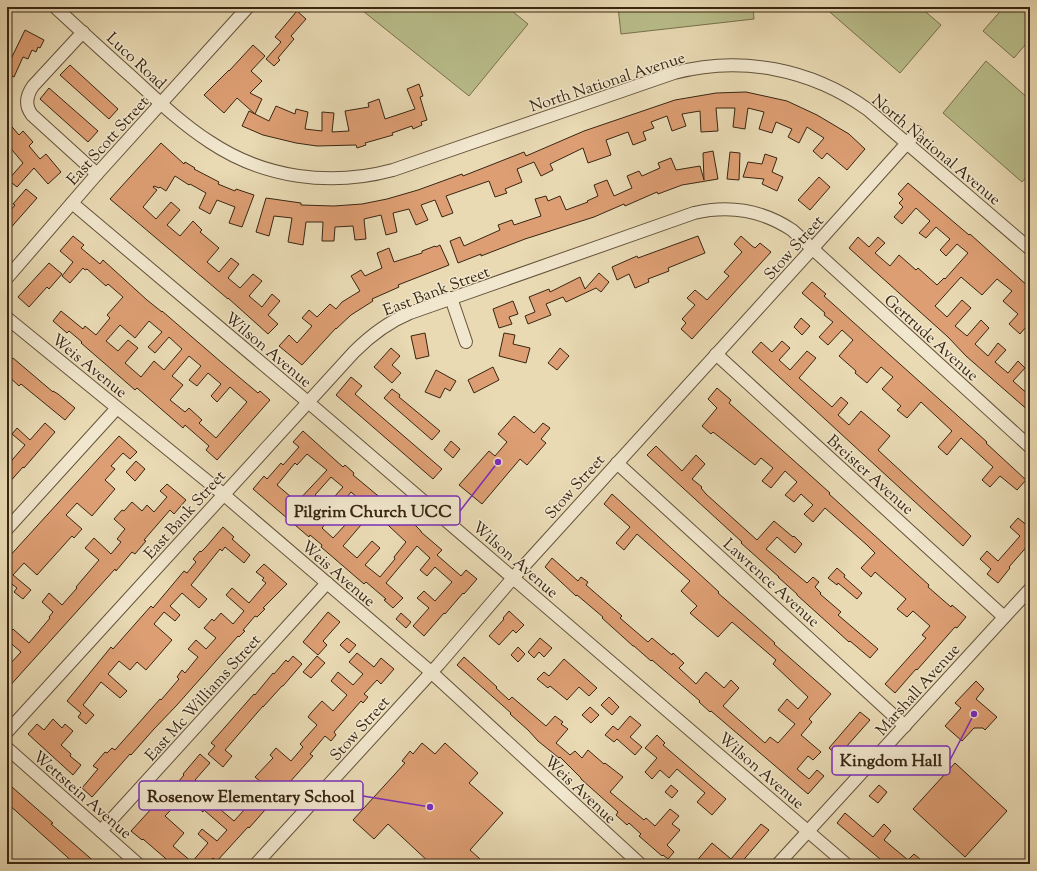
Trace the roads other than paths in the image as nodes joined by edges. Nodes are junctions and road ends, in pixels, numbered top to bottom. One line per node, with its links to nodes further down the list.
1 (55, 7): 3 (street, Luco Road)
2 (248, 7): 4 (street, East Scott Street)
3 (83, 32): 4 (street, Luco Road); 7 (street)
4 (161, 104): 6 (street, North National Avenue); 7 (street, East Scott Street)
5 (917, 132): 6 (street, Stow Street)
6 (907, 144): 9 (street, Stow Street); 10 (street, North National Avenue)
7 (97, 174): 8 (street, East Scott Street)
8 (72, 203): 11 (street, East Scott Street); 16 (street, Wilson Avenue)
9 (812, 249): 12 (street, East Bank Street); 15 (street, Stow Street); 18 (street, Gertrude Avenue)
10 (1030, 249)
11 (7, 278)
12 (451, 298): 14 (street); 16 (street, East Bank Street)
13 (7, 318): 17 (street, Weis Avenue)
14 (466, 342)
15 (716, 354): 19 (street, Stow Street); 25 (street, Breister Avenue)
16 (308, 402): 20 (street, East Bank Street); 22 (street, Wilson Avenue)
17 (117, 408): 20 (street, Weis Avenue); 21 (street)
18 (1030, 448)
19 (617, 463): 22 (street, Stow Street); 27 (street, Lawrence Avenue)
20 (223, 494): 23 (street, Weis Avenue); 28 (street, East Bank Street)
21 (7, 530)
22 (513, 578): 26 (street, Stow Street); 31 (street, Wilson Avenue)
23 (327, 583): 26 (street, Weis Avenue); 30 (street, East Mc Williams Street)
24 (1030, 589): 25 (street, Marshall Avenue)
25 (1004, 617): 27 (street, Marshall Avenue)
26 (431, 672): 33 (street, Stow Street); 34 (street, Weis Avenue)
27 (905, 726): 31 (street, Marshall Avenue)
28 (7, 732)
29 (7, 748): 30 (street, Wettstein Avenue)
30 (101, 831): 32 (street, Wettstein Avenue)
31 (808, 831): 35 (street, Marshall Avenue); 36 (street, Wilson Avenue)
32 (138, 864)
33 (256, 864)
34 (640, 864)
35 (778, 864)
36 (846, 864)

